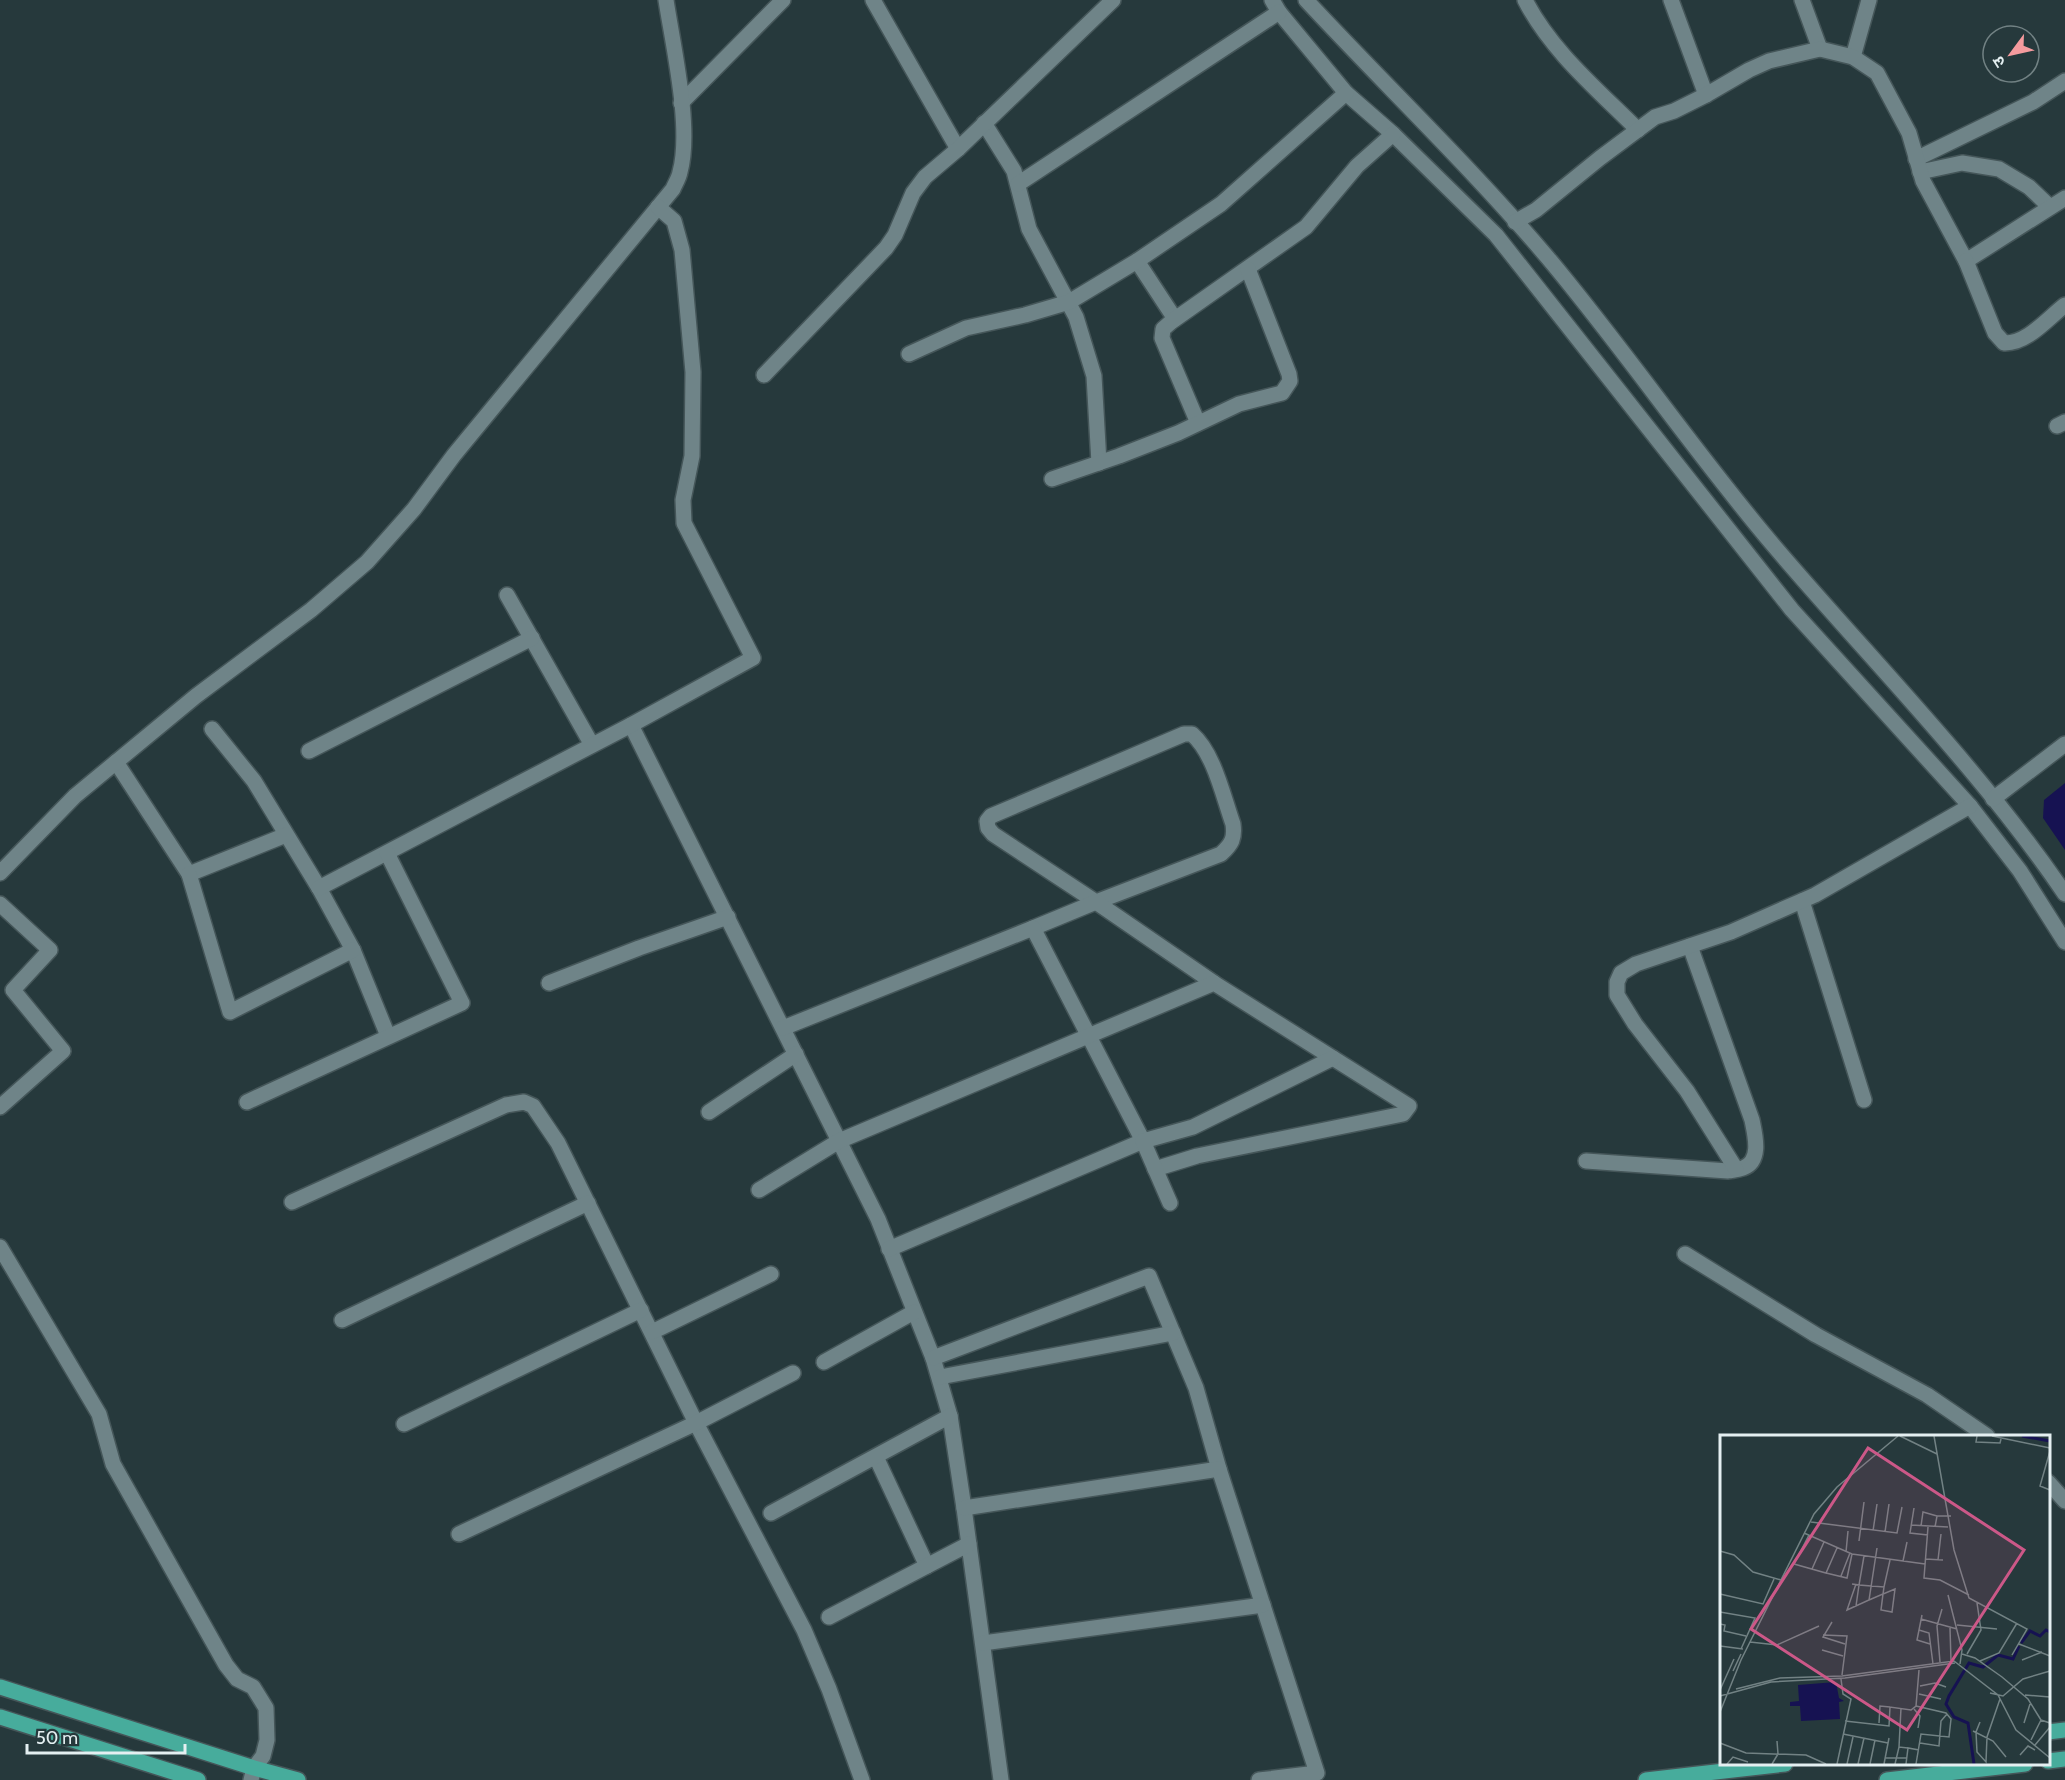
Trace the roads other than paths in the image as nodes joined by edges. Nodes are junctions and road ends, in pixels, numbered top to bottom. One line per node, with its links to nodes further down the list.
1 (666, 0): 16 (street)
2 (783, 0): 16 (street)
3 (873, 0): 20 (street)
4 (1113, 0): 17 (street)
5 (1306, 0): 26 (street)
6 (1526, 0): 18 (street)
7 (1671, 0): 15 (street)
8 (1802, 0): 11 (street)
9 (1869, 0): 12 (street)
10 (1276, 6): 14 (street); 22 (street)
11 (1820, 49): 12 (street); 15 (street)
12 (1853, 57): 21 (street)
13 (2065, 81): 21 (street)
14 (1346, 93): 19 (street); 27 (street)
15 (1706, 95): 18 (street)
16 (681, 103): 24 (street)
17 (984, 123): 20 (street); 22 (street)
18 (1638, 130): 26 (street)
19 (1393, 134): 29 (street); 47 (street)
20 (958, 149): 34 (street)
21 (1918, 165): 25 (street); 28 (street)
22 (1018, 184): 30 (street)
23 (2065, 198): 25 (street)
24 (658, 207): 40 (street); 45 (street)
25 (2050, 207): 28 (street)
26 (1515, 222): 46 (street)
27 (1137, 261): 30 (street); 32 (street)
28 (1966, 261): 31 (street)
29 (1248, 269): 32 (street); 35 (street)
30 (1069, 302): 33 (street); 36 (street)
31 (2065, 304)
32 (1175, 319): 35 (street)
33 (909, 354)
34 (764, 375)
35 (1198, 423): 36 (street)
36 (1099, 464): 37 (street)
37 (1053, 479)
38 (507, 595): 39 (street)
39 (532, 638): 43 (street); 44 (street)
40 (631, 725): 43 (street); 57 (street)
41 (212, 729): 48 (street)
42 (2065, 744): 46 (street)
43 (592, 745): 49 (street)
44 (309, 751)
45 (116, 762): 50 (street); 51 (street)
46 (1993, 800): 53 (street)
47 (1970, 806): 54 (street); 59 (street)
48 (286, 835): 51 (street); 52 (street)
49 (387, 853): 52 (street); 65 (street)
50 (0, 873)
51 (189, 874): 61 (street)
52 (319, 888): 61 (street)
53 (2065, 894)
54 (1802, 901): 60 (street); 69 (street)
55 (1096, 903): 55 (street); 58 (street); 63 (street)
56 (0, 904): 71 (street)
57 (728, 917): 62 (street); 64 (street)
58 (1033, 928): 64 (street); 66 (street)
59 (2065, 942)
60 (1690, 946): 77 (street); 77 (street)
61 (353, 950): 65 (street)
62 (549, 983)
63 (1214, 983): 66 (street); 68 (street)
64 (783, 1028): 67 (street)
65 (388, 1036): 70 (street)
66 (1089, 1036): 73 (street); 74 (street)
67 (796, 1054): 72 (street); 73 (street)
68 (1333, 1058): 74 (street); 76 (street)
69 (1864, 1100)
70 (247, 1102)
71 (0, 1107)
72 (709, 1112)
73 (839, 1141): 78 (street); 83 (street)
74 (1143, 1141): 76 (street); 83 (street)
75 (1586, 1161): 77 (street)
76 (1155, 1169): 81 (street)
77 (1736, 1169)
78 (759, 1190)
79 (292, 1202): 80 (street)
80 (588, 1203): 86 (street); 88 (street)
81 (1170, 1203)
82 (0, 1246): 119 (street)
83 (889, 1249): 87 (street)
84 (1685, 1254): 98 (street)
85 (771, 1274): 89 (street)
86 (641, 1310): 89 (street); 97 (street)
87 (914, 1312): 91 (street); 92 (street)
88 (342, 1320)
89 (652, 1332): 96 (street)
90 (1173, 1333): 91 (street); 94 (street); 100 (street)
91 (933, 1358): 94 (street)
92 (824, 1362)
93 (793, 1373): 96 (street)
94 (940, 1377): 95 (street)
95 (950, 1416): 99 (street); 103 (street)
96 (696, 1423): 105 (street); 122 (street)
97 (404, 1424)
98 (1984, 1435)
99 (876, 1457): 104 (street); 107 (street)
100 (1219, 1469): 103 (street); 108 (street)
101 (2050, 1483): 102 (street)
102 (2065, 1501)
103 (964, 1508): 106 (street)
104 (771, 1513)
105 (459, 1534)
106 (969, 1544): 107 (street); 110 (street)
107 (927, 1566): 109 (street)
108 (1263, 1605): 110 (street); 124 (street)
109 (829, 1617)
110 (983, 1643): 123 (street)
111 (0, 1686): 119 (main road)
112 (0, 1717): 120 (main road)
113 (2065, 1730): 114 (main road)
114 (2050, 1732)
115 (2065, 1759): 116 (main road)
116 (2050, 1761)
117 (1776, 1765): 125 (main road)
118 (2016, 1765): 126 (main road)
119 (252, 1774): 121 (main road)
120 (198, 1780)
121 (297, 1780)
122 (862, 1780)
123 (1001, 1780)
124 (1259, 1780)
125 (1646, 1780)
126 (1887, 1780)

